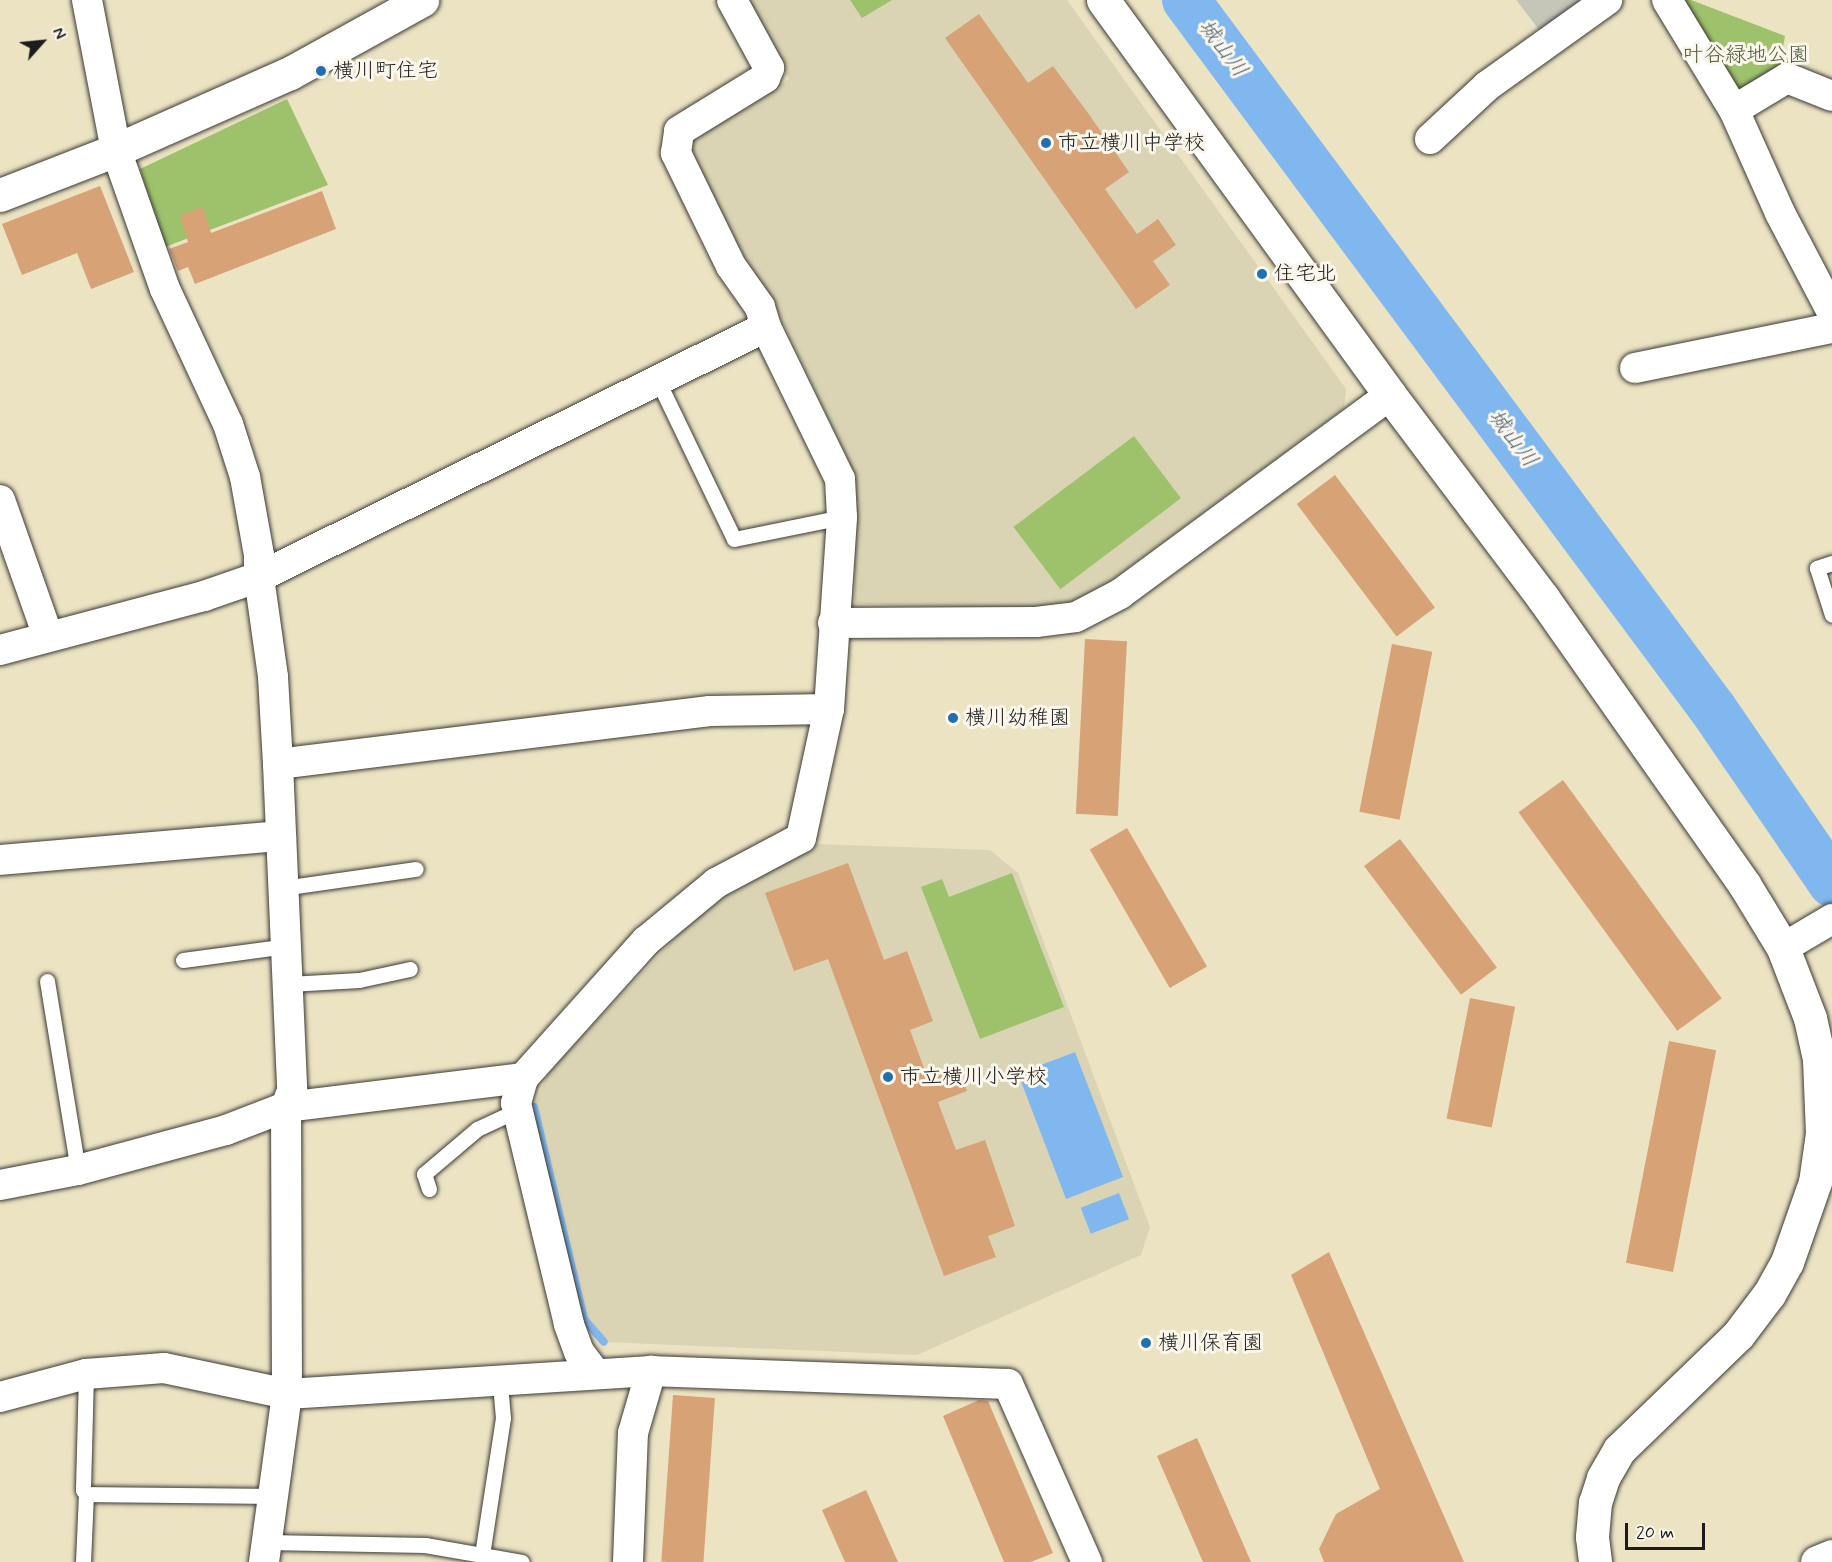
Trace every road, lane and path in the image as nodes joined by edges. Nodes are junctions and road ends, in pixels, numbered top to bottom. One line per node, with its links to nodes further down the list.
1 (87, 0): 10 (street)
2 (422, 0): 10 (street)
3 (732, 0): 13 (street)
4 (1103, 0): 17 (street)
5 (1607, 0): 9 (street)
6 (1667, 0): 8 (street)
7 (1832, 96): 8 (street)
8 (1734, 110): 12 (street)
9 (1430, 139)
10 (116, 150): 11 (street); 21 (street)
11 (0, 195)
12 (1832, 312)
13 (766, 327): 16 (street); 19 (street)
14 (1832, 328): 15 (street)
15 (1635, 368)
16 (658, 381): 19 (lane); 21 (street)
17 (1390, 395): 23 (street); 34 (street)
18 (0, 500): 24 (street)
19 (842, 517): 23 (street)
20 (1832, 563): 22 (lane)
21 (259, 577): 24 (street); 27 (street)
22 (1832, 615)
23 (833, 623): 26 (street)
24 (48, 636): 25 (street)
25 (0, 650)
26 (829, 709): 27 (street); 39 (street)
27 (278, 764): 28 (street)
28 (281, 836): 29 (street); 31 (street)
29 (0, 860)
30 (416, 869): 31 (lane)
31 (282, 888): 33 (street)
32 (1823, 924): 34 (street)
33 (286, 946): 35 (lane); 38 (street)
34 (1783, 948): 60 (street)
35 (183, 960)
36 (410, 969): 38 (lane)
37 (47, 981): 42 (lane)
38 (289, 984): 40 (street)
39 (523, 1078): 40 (street); 41 (street)
40 (286, 1107): 42 (street); 49 (street)
41 (518, 1110): 44 (lane); 46 (street)
42 (78, 1170): 43 (street)
43 (0, 1185)
44 (429, 1188)
45 (651, 1371): 46 (street); 58 (street); 59 (street)
46 (595, 1373): 48 (street)
47 (86, 1374): 49 (street); 50 (street); 51 (lane)
48 (500, 1381): 49 (street); 54 (lane)
49 (287, 1394): 52 (street)
50 (0, 1397)
51 (86, 1494): 52 (lane); 56 (lane)
52 (272, 1496): 53 (street)
53 (265, 1552): 54 (lane)
54 (482, 1555): 57 (lane)
55 (1832, 1556): 61 (street)
56 (83, 1562)
57 (522, 1562)
58 (628, 1562)
59 (1086, 1562)
60 (1595, 1562)
61 (1817, 1562)

